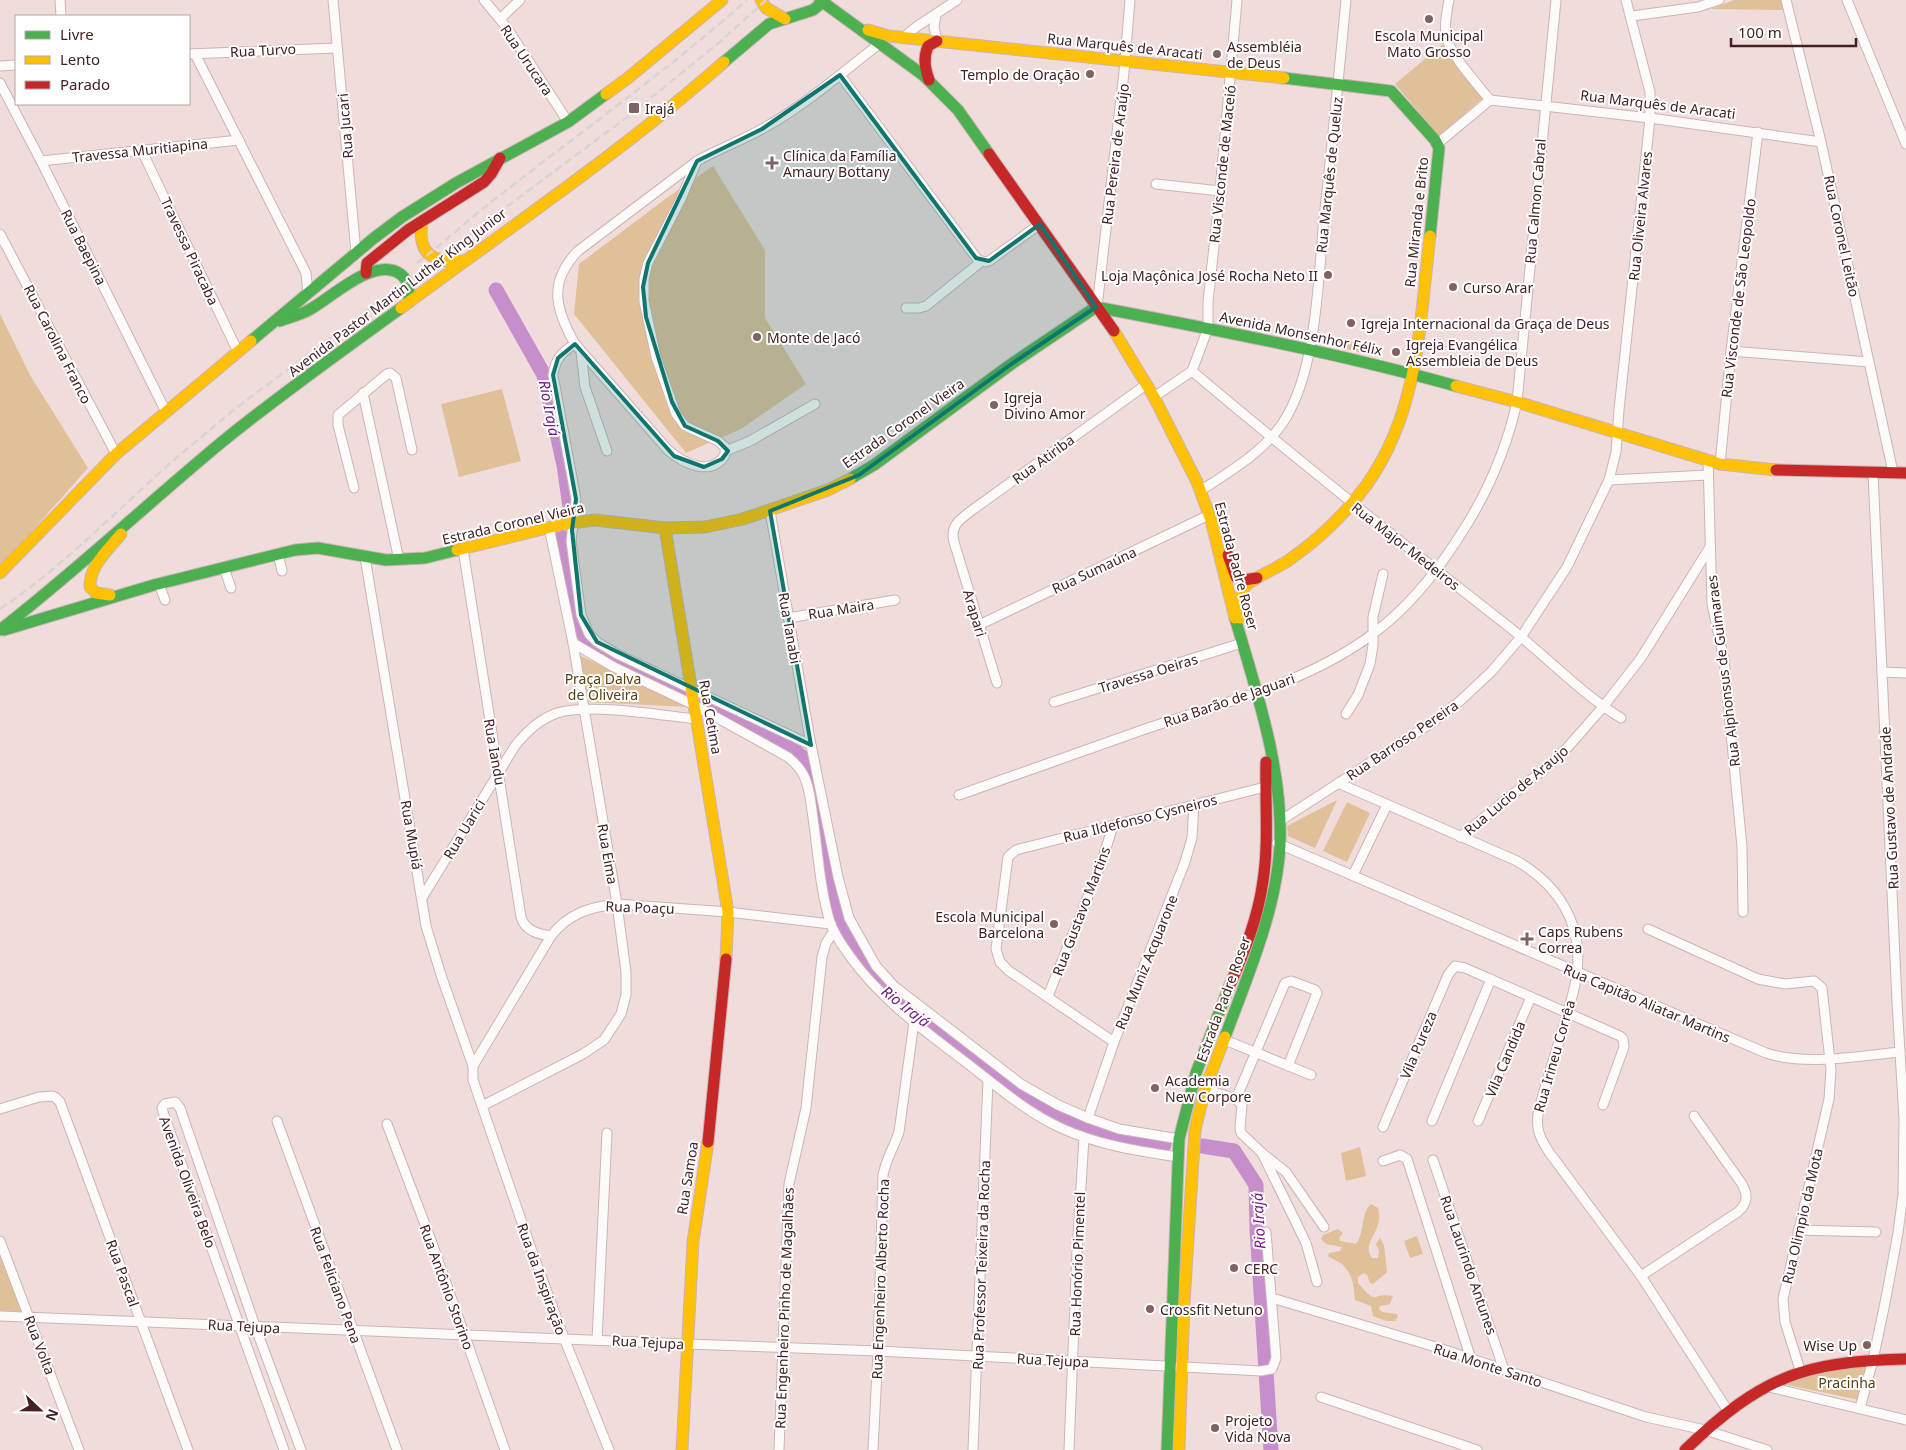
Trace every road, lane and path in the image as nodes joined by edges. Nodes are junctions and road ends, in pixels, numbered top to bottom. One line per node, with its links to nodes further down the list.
1 (60, 0): 20 (street)
2 (333, 0): 29 (street, Rua Jucari)
3 (484, 0): 23 (street, Rua Urucara)
4 (520, 0): 23 (street)
5 (722, 0): 43 (main road)
6 (761, 0): 24 (main road)
7 (840, 0): 25 (main road)
8 (957, 0): 21 (street)
9 (1130, 0): 31 (street, Rua Pereira de Araújo)
10 (1237, 0): 34 (street, Rua Visconde de Maceió)
11 (1346, 0): 38 (street, Rua Marquês de Queluz)
12 (1449, 0): 40 (street)
13 (1556, 0): 41 (street, Rua Calmon Cabral)
14 (1626, 0): 22 (street, Rua Oliveira Alvares)
15 (1719, 0): 19 (street)
16 (1786, 0): 46 (street, Rua Coronel Leitão)
17 (1847, 0): 48 (street)
18 (823, 1): 24 (main road, Avenida Pastor Martin Luther King Junior); 25 (main road)
19 (1697, 4): 22 (street)
20 (61, 15)
21 (936, 15): 26 (street); 27 (street)
22 (1632, 16): 42 (street, Rua Oliveira Alvares)
23 (500, 19): 43 (street, Rua Urucara)
24 (786, 19): 59 (main road, Avenida Pastor Martin Luther King Junior)
25 (853, 23): 26 (main road, Rua Marquês de Aracati); 28 (main road)
26 (904, 37): 27 (main road, Rua Marquês de Aracati)
27 (933, 43): 28 (main road); 31 (main road, Rua Marquês de Aracati); 36 (main road)
28 (880, 44): 35 (street); 36 (main road)
29 (337, 48): 30 (street, Rua Turvo); 58 (street, Rua Jucari)
30 (192, 54): 45 (street)
31 (1125, 61): 34 (main road, Rua Marquês de Aracati); 66 (street, Rua Pereira de Araújo)
32 (15, 65): 33 (street)
33 (0, 66)
34 (1231, 73): 38 (main road, Rua Marquês de Aracati); 54 (street, Rua Visconde de Maceió)
35 (840, 75): 52 (street); 60 (street)
36 (929, 80): 56 (main road)
37 (0, 83): 51 (street, Rua Baepina)
38 (1338, 84): 39 (main road, Rua Marquês de Aracati); 72 (street, Rua Marquês de Queluz)
39 (1391, 92): 47 (main road, Rua Miranda e Brito)
40 (1490, 100): 41 (street, Rua Marquês de Aracati); 47 (street)
41 (1544, 106): 42 (street, Rua Marquês de Aracati); 84 (street, Rua Calmon Cabral)
42 (1650, 118): 44 (street, Rua Marquês de Aracati); 87 (street, Rua Oliveira Alvares)
43 (568, 122): 50 (main road)
44 (1758, 132): 46 (street, Rua Marquês de Aracati); 73 (street, Rua Visconde de São Leopoldo)
45 (239, 140): 49 (street, Travessa Muritiapina); 61 (street)
46 (1821, 142): 76 (street, Rua Coronel Leitão)
47 (1438, 144): 71 (main road, Rua Miranda e Brito)
48 (1906, 144)
49 (141, 149): 51 (street, Travessa Muritiapina); 74 (street, Travessa Piracaba)
50 (500, 158): 55 (main road); 58 (main road)
51 (41, 161): 86 (street, Rua Baepina)
52 (697, 161): 70 (street); 91 (street)
53 (1156, 184): 54 (street)
54 (1220, 191): 69 (street, Rua Visconde de Maceió)
55 (422, 221): 59 (main road); 62 (main road)
56 (1040, 224): 60 (street); 66 (main road)
57 (0, 234): 92 (street, Rua Carolina Franco)
58 (356, 253): 63 (main road)
59 (463, 261): 65 (main road, Avenida Pastor Martin Luther King Junior)
60 (982, 261): 67 (street)
61 (306, 273): 63 (street); 64 (street)
62 (366, 273): 65 (main road); 68 (main road)
63 (323, 280): 64 (main road)
64 (308, 293): 68 (main road)
65 (409, 302): 104 (main road, Avenida Pastor Martin Luther King Junior)
66 (1096, 307): 69 (main road, Avenida Monsenhor Félix); 81 (main road, Estrada Padre Roser); 103 (main road, Estrada Coronel Vieira)
67 (906, 308)
68 (270, 325): 74 (main road)
69 (1208, 328): 72 (main road, Avenida Monsenhor Félix); 78 (street)
70 (575, 344): 75 (street); 106 (street)
71 (1417, 346): 77 (main road); 79 (main road, Rua Miranda e Brito); 80 (main road)
72 (1310, 350): 77 (main road, Avenida Monsenhor Félix); 88 (street, Rua Marquês de Queluz)
73 (1731, 351): 76 (street); 94 (street, Rua Visconde de São Leopoldo)
74 (238, 352): 86 (main road)
75 (581, 352): 90 (street); 91 (street)
76 (1869, 362): 95 (street, Rua Coronel Leitão)
77 (1390, 368): 79 (main road, Avenida Monsenhor Félix)
78 (1192, 371): 83 (street); 88 (street, Rua Major Medeiros)
79 (1414, 374): 80 (main road, Avenida Monsenhor Félix); 102 (main road, Rua Miranda e Brito)
80 (1436, 379): 84 (main road, Avenida Monsenhor Félix)
81 (1147, 384): 83 (main road, Estrada Padre Roser); 109 (street, Rua Atiriba)
82 (363, 393): 89 (street); 100 (street); 114 (street)
83 (1154, 396): 101 (main road, Estrada Padre Roser)
84 (1517, 402): 87 (main road, Avenida Monsenhor Félix); 117 (street, Rua Barão de Jaguari)
85 (815, 404): 91 (street)
86 (166, 412): 92 (main road)
87 (1618, 434): 93 (main road, Avenida Monsenhor Félix); 99 (street, Rua Barroso Pereira)
88 (1271, 438): 101 (street, Rua Marquês de Queluz); 102 (street, Rua Major Medeiros)
89 (412, 450)
90 (606, 451)
91 (726, 451)
92 (116, 454): 118 (main road)
93 (1708, 460): 94 (main road, Avenida Monsenhor Félix); 98 (street, Rua Alphonsus de Guimaraes)
94 (1720, 464): 96 (main road, Avenida Monsenhor Félix)
95 (1893, 472): 96 (main road, Avenida Monsenhor Félix); 97 (main road, Avenida Monsenhor Félix)
96 (1873, 473): 133 (street, Rua Gustavo de Andrade)
97 (1906, 473)
98 (1708, 475): 99 (street); 110 (street, Rua Alphonsus de Guimaraes)
99 (1609, 480): 130 (street, Rua Barroso Pereira)
100 (354, 488)
101 (1200, 491): 105 (main road, Estrada Padre Roser)
102 (1353, 505): 117 (street, Rua Major Medeiros); 120 (main road, Rua Miranda e Brito)
103 (770, 511): 108 (main road, Estrada Coronel Vieira); 126 (street, Rua Tanabi)
104 (134, 518): 123 (main road, Estrada Coronel Vieira); 128 (main road, Avenida Pastor Martin Luther King Junior)
105 (1210, 518): 120 (main road); 127 (street, Rua Sumaúna); 131 (main road, Estrada Padre Roser)
106 (573, 522): 107 (main road, Estrada Coronel Vieira); 108 (main road, Estrada Coronel Vieira); 136 (street)
107 (549, 527): 111 (main road, Estrada Coronel Vieira); 132 (street, Rua Eima)
108 (665, 528): 136 (main road, Rua Cetima)
109 (954, 542): 127 (street, Arapari)
110 (1710, 547): 140 (street, Rua Lucio de Araujo); 162 (street, Rua Alphonsus de Guimaraes)
111 (463, 549): 114 (main road, Estrada Coronel Vieira); 147 (street, Rua Iandu)
112 (278, 554): 113 (main road, Estrada Coronel Vieira); 115 (main road, Estrada Coronel Vieira); 116 (street)
113 (365, 557): 114 (main road, Estrada Coronel Vieira); 159 (street, Rua Mupiá)
114 (399, 560)
115 (224, 568): 121 (main road, Estrada Coronel Vieira); 122 (street)
116 (282, 571)
117 (1437, 571): 129 (street, Rua Barão de Jaguari); 130 (street, Rua Major Medeiros)
118 (0, 573)
119 (1383, 574): 129 (street)
120 (1258, 577): 131 (main road)
121 (159, 584): 123 (main road, Estrada Coronel Vieira); 124 (street)
122 (232, 588)
123 (120, 594): 128 (main road, Estrada Coronel Vieira)
124 (164, 600)
125 (895, 600): 126 (street, Rua Maira)
126 (788, 618): 146 (street, Rua Tanabi)
127 (979, 625): 135 (street, Arapari)
128 (0, 631)
129 (1374, 634): 137 (street, Rua Barão de Jaguari); 142 (street)
130 (1521, 637): 140 (street, Rua Major Medeiros); 148 (street, Rua Barroso Pereira)
131 (1241, 642): 137 (main road, Estrada Padre Roser); 138 (street, Travessa Oeiras)
132 (573, 643): 139 (street); 141 (street, Rua Eima)
133 (1882, 672): 134 (street); 175 (street, Rua Gustavo de Andrade)
134 (1906, 673)
135 (997, 684)
136 (691, 690): 139 (main road, Rua Cetima); 146 (street)
137 (1257, 693): 145 (main road, Estrada Padre Roser); 150 (street, Rua Barão de Jaguari)
138 (1054, 702)
139 (694, 705): 144 (main road, Rua Cetima); 163 (street)
140 (1603, 707): 143 (street, Rua Major Medeiros); 155 (street, Rua Lucio de Araujo)
141 (584, 710): 144 (street, Rua Uarici); 147 (street, Rua Uarici); 160 (street, Rua Eima)
142 (1346, 714)
143 (1621, 718)
144 (696, 719): 161 (main road, Rua Cetima)
145 (1266, 738): 149 (main road, Estrada Padre Roser); 153 (main road, Estrada Padre Roser)
146 (811, 745): 187 (street, Rua Tanabi)
147 (498, 774): 159 (street, Rua Uarici); 165 (street, Rua Iandu)
148 (1338, 783): 152 (street, Rua Irineu Corrêa); 153 (street, Rua Barroso Pereira)
149 (1265, 787): 151 (street, Rua Ildefonso Cysneiros); 156 (main road, Estrada Padre Roser)
150 (959, 795)
151 (1194, 804): 154 (street, Rua Ildefonso Cysneiros); 173 (street, Rua Muniz Acquarone)
152 (1387, 804): 155 (street, Rua Irineu Corrêa); 158 (street)
153 (1280, 821): 157 (main road, Estrada Padre Roser)
154 (1113, 826): 168 (street, Rua Gustavo Martins); 168 (street, Rua Ildefonso Cysneiros)
155 (1460, 837): 166 (street, Rua Irineu Corrêa)
156 (1267, 838): 157 (street, Rua Capitão Aliatar Martins); 196 (main road, Estrada Padre Roser)
157 (1280, 844): 158 (street, Rua Capitão Aliatar Martins); 172 (main road, Estrada Padre Roser)
158 (1354, 875): 166 (street, Rua Capitão Aliatar Martins)
159 (422, 898): 177 (street, Rua Mupiá)
160 (617, 904): 161 (street, Rua Poaçu); 165 (street, Rua Poaçu); 184 (street, Rua Eima)
161 (728, 912): 163 (street, Rua Poaçu); 218 (main road, Rua Samoa)
162 (1743, 912)
163 (832, 927): 171 (street); 219 (street, Rua Engenheiro Pinho de Magalhães)
164 (1648, 928): 176 (street, Rua Olimpio da Mota)
165 (551, 936): 177 (street, Rua Poaçu)
166 (1577, 973): 170 (street, Rua Irineu Corrêa); 176 (street, Rua Capitão Aliatar Martins)
167 (1490, 979): 169 (street); 190 (street); 193 (street, Vila Pureza)
168 (1048, 996): 173 (street)
169 (1531, 997): 170 (street); 191 (street, Vila Candida)
170 (1568, 1013): 183 (street); 206 (street, Rua Irineu Corrêa)
171 (914, 1022): 180 (street); 220 (street, Rua Engenheiro Alberto Rocha)
172 (1225, 1040): 174 (street); 181 (main road, Estrada Padre Roser)
173 (1114, 1042): 187 (street, Rua Muniz Acquarone)
174 (1255, 1052): 178 (street); 178 (street); 182 (street)
175 (1900, 1052): 176 (street, Rua Capitão Aliatar Martins); 188 (street, Rua Gustavo de Andrade)
176 (1830, 1058): 202 (street, Rua Olimpio da Mota)
177 (473, 1066): 184 (street, Rua Mupiá)
178 (1288, 1066): 179 (street)
179 (1310, 1075)
180 (988, 1080): 195 (street); 221 (street, Rua Professor Teixeira da Rocha)
181 (1205, 1089): 182 (street); 226 (main road, Estrada Padre Roser)
182 (1236, 1099): 197 (street)
183 (1603, 1105)
184 (482, 1106): 216 (street, Rua da Inspiração)
185 (0, 1109): 211 (street, Rua Pascal)
186 (1694, 1116): 206 (street)
187 (1088, 1118): 196 (street, Rua Tanabi)
188 (1905, 1119): 224 (street, Rua Gustavo de Andrade)
189 (277, 1121): 214 (street, Rua Feliciano Pena)
190 (1432, 1121)
191 (1478, 1121)
192 (387, 1124): 215 (street, Rua Antônio Storino)
193 (1384, 1127)
194 (607, 1133): 217 (street)
195 (1084, 1138): 198 (street); 225 (street, Rua Honório Pimentel)
196 (1179, 1139): 198 (main road, Estrada Padre Roser)
197 (1262, 1153): 201 (street); 207 (street)
198 (1178, 1157): 226 (main road, Estrada Padre Roser)
199 (1383, 1160): 222 (street)
200 (1433, 1160): 227 (street, Rua Laurindo Antunes)
201 (1324, 1226)
202 (1798, 1230): 204 (street); 228 (street, Rua Olimpio da Mota)
203 (1266, 1232): 208 (street, Rua Tejupa)
204 (1876, 1232)
205 (0, 1240): 210 (street, Rua Volta)
206 (1641, 1276): 232 (street, Rua Irineu Corrêa)
207 (1317, 1282)
208 (1272, 1298): 222 (street, Rua Monte Santo); 226 (street, Rua Tejupa)
209 (0, 1316): 210 (street, Rua Tejupa)
210 (30, 1317): 211 (street, Rua Tejupa); 235 (street, Rua Volta)
211 (141, 1321): 212 (street, Rua Tejupa); 236 (street, Rua Pascal)
212 (239, 1326): 213 (street, Rua Tejupa); 213 (street, Avenida Oliveira Belo); 237 (street, Avenida Oliveira Belo)
213 (255, 1326): 214 (street, Rua Tejupa); 238 (street, Avenida Oliveira Belo)
214 (353, 1331): 215 (street, Rua Tejupa); 239 (street, Rua Feliciano Pena)
215 (464, 1335): 216 (street, Rua Tejupa); 240 (street, Rua Antônio Storino)
216 (564, 1338): 217 (street, Rua Tejupa); 241 (street, Rua da Inspiração)
217 (597, 1340): 218 (street, Rua Tejupa)
218 (687, 1344): 219 (street, Rua Tejupa); 242 (main road, Rua Samoa)
219 (784, 1347): 220 (street, Rua Tejupa); 243 (street, Rua Engenheiro Pinho de Magalhães)
220 (878, 1351): 221 (street, Rua Tejupa); 244 (street, Rua Engenheiro Alberto Rocha)
221 (977, 1356): 225 (street, Rua Tejupa); 245 (street, Rua Professor Teixeira da Rocha)
222 (1470, 1359): 227 (street, Rua Monte Santo)
223 (1906, 1359): 224 (main road)
224 (1874, 1360): 228 (main road); 231 (street, Rua Gustavo de Andrade)
225 (1073, 1362): 226 (street, Rua Tejupa); 246 (street, Rua Honório Pimentel)
226 (1176, 1366): 247 (main road, Estrada Padre Roser); 248 (main road, Estrada Padre Roser)
227 (1504, 1370): 234 (street, Rua Monte Santo)
228 (1800, 1373): 229 (main road)
229 (1769, 1387): 231 (street); 232 (main road)
230 (1321, 1396): 249 (street)
231 (1860, 1408): 233 (street)
232 (1728, 1411): 234 (main road)
233 (1906, 1420)
234 (1705, 1430): 250 (main road); 251 (street, Rua Monte Santo)
235 (79, 1450)
236 (188, 1450)
237 (284, 1450)
238 (300, 1450)
239 (397, 1450)
240 (505, 1450)
241 (609, 1450)
242 (682, 1450)
243 (778, 1450)
244 (873, 1450)
245 (973, 1450)
246 (1069, 1450)
247 (1167, 1450)
248 (1179, 1450)
249 (1477, 1450)
250 (1685, 1450)
251 (1767, 1450)

